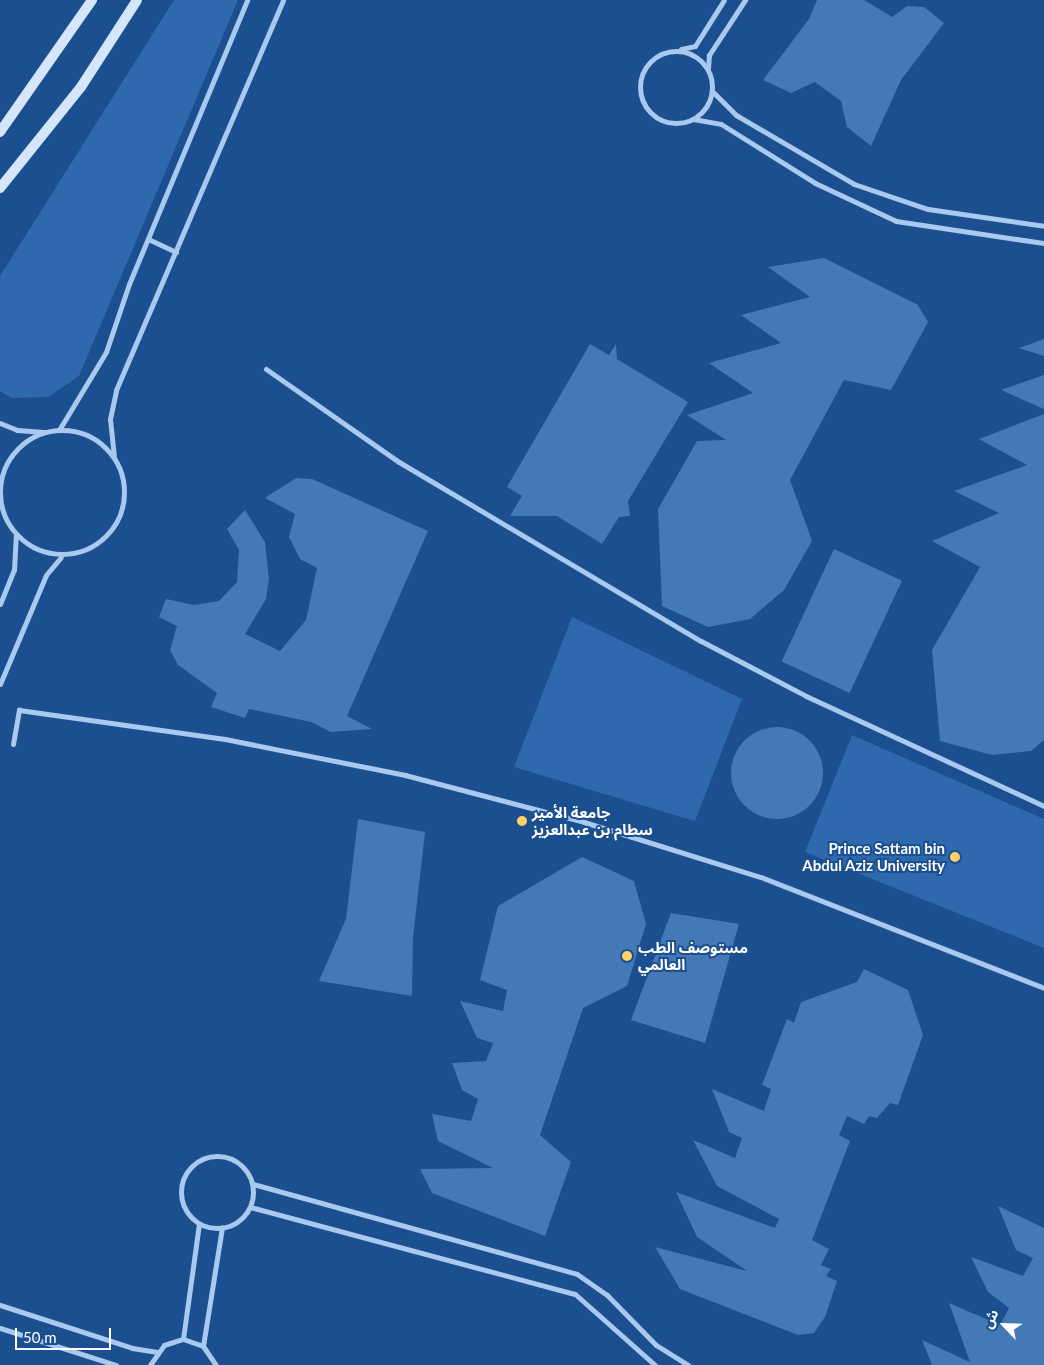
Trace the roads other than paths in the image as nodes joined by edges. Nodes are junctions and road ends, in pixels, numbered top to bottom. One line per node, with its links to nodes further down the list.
1 (92, 0): 11 (main road)
2 (137, 0): 12 (main road)
3 (247, 0): 14 (street)
4 (283, 0): 16 (street)
5 (724, 0): 7 (street)
6 (745, 0): 8 (street)
7 (678, 50): 8 (street); 10 (street)
8 (708, 68): 9 (street)
9 (712, 91): 10 (street); 13 (street)
10 (693, 119): 15 (street)
11 (0, 132)
12 (0, 188)
13 (1044, 226)
14 (148, 239): 16 (street); 19 (street)
15 (1044, 244)
16 (176, 252): 21 (street)
17 (266, 369): 28 (street)
18 (0, 422): 20 (street)
19 (59, 430): 20 (street); 21 (street)
20 (45, 432): 22 (street)
21 (114, 457): 24 (street)
22 (0, 499): 23 (street)
23 (16, 534): 24 (street); 25 (street)
24 (61, 557): 26 (street)
25 (0, 604)
26 (0, 684)
27 (12, 744): 29 (street)
28 (1044, 806)
29 (1044, 988)
30 (253, 1184): 31 (street); 32 (street); 43 (street)
31 (250, 1207): 33 (street); 42 (street)
32 (200, 1224): 33 (street); 36 (street)
33 (222, 1228): 37 (street)
34 (0, 1305): 38 (street)
35 (0, 1328): 39 (street)
36 (183, 1339): 37 (street); 38 (street)
37 (203, 1346): 41 (street)
38 (156, 1352): 40 (street)
39 (116, 1365)
40 (150, 1365)
41 (216, 1365)
42 (655, 1365)
43 (688, 1365)

